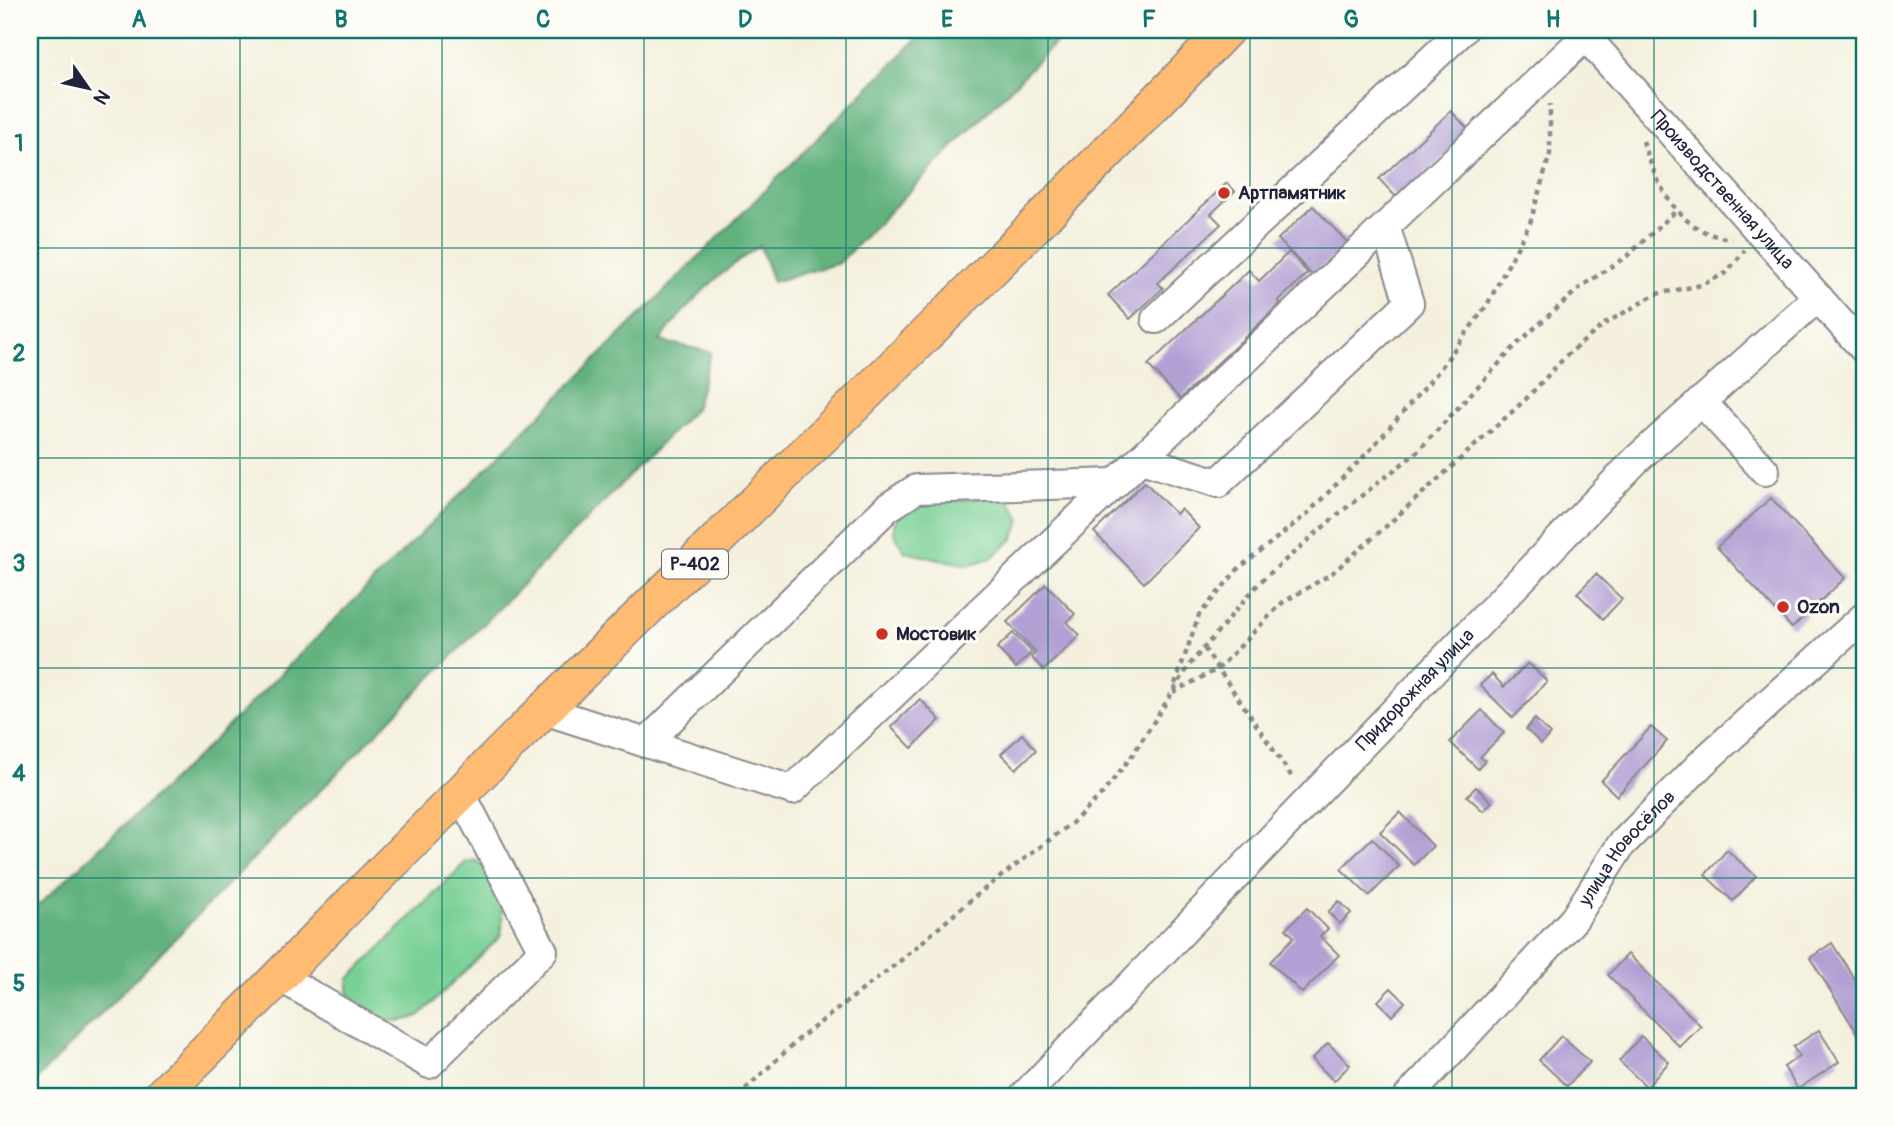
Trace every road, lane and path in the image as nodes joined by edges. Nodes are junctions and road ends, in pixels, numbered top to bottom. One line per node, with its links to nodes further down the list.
1 (1226, 30): 20 (main road, Р-402)
2 (1462, 30): 10 (street)
3 (1583, 33): 4 (street); 5 (street, Производственная улица)
4 (1550, 71): 7 (street); 19 (path)
5 (1633, 89): 6 (path); 8 (street, Производственная улица)
6 (1675, 212): 8 (path); 17 (path)
7 (1386, 229): 13 (street); 13 (street)
8 (1762, 243): 9 (street, Производственная улица); 18 (path)
9 (1818, 297): 11 (street, Производственная улица); 12 (street, Придорожная улица)
10 (1156, 319)
11 (1864, 349)
12 (1701, 401): 14 (street); 23 (street, Придорожная улица)
13 (1141, 460): 15 (street)
14 (1765, 471)
15 (1116, 484): 21 (street); 21 (street)
16 (1864, 617): 29 (street, улица Новосёлов)
17 (1204, 648): 18 (path); 19 (path)
18 (1218, 668): 19 (path); 23 (path)
19 (1172, 692): 25 (path)
20 (544, 710): 21 (street); 22 (main road, Р-402)
21 (646, 743)
22 (461, 794): 24 (main road, Р-402); 24 (street)
23 (1308, 800): 28 (street, Придорожная улица)
24 (280, 977): 26 (main road, Р-402)
25 (739, 1095): 27 (path)
26 (161, 1096)
27 (771, 1096)
28 (1024, 1096)
29 (1409, 1096)

